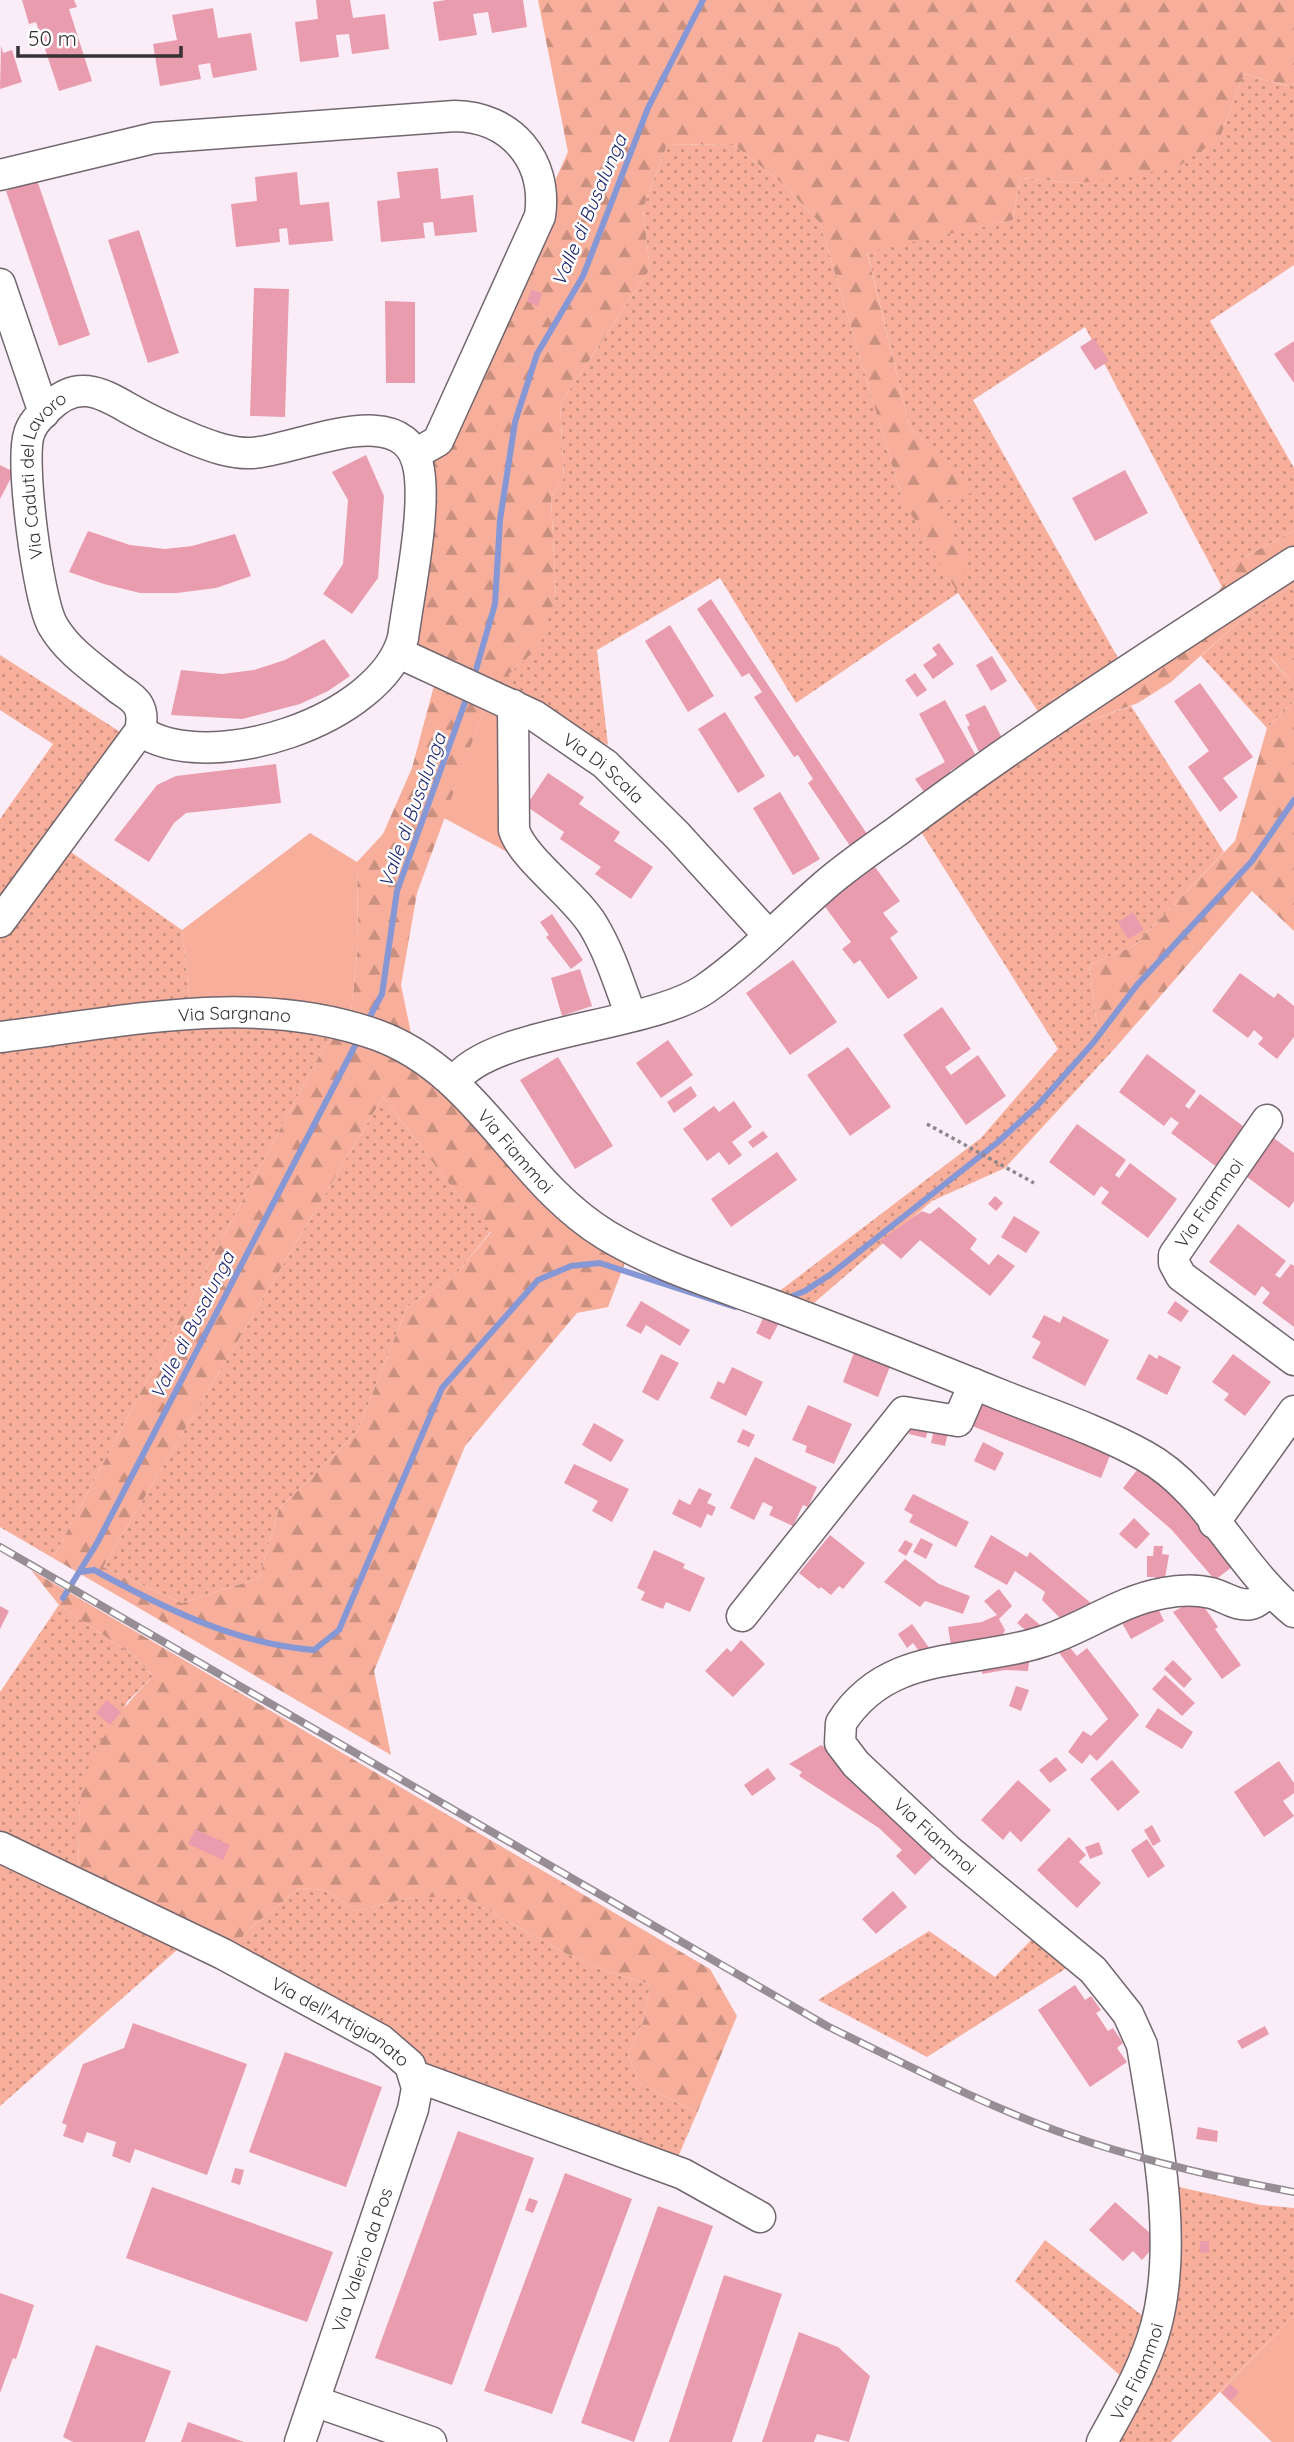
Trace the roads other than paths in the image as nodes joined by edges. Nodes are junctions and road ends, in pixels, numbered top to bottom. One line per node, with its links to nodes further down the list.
1 (0, 175): 6 (street)
2 (0, 284): 4 (street)
3 (0, 350): 4 (street)
4 (27, 363): 5 (street)
5 (44, 413): 6 (street, Via Caduti del Lavoro); 10 (street, Via Caduti del Lavoro)
6 (415, 454): 8 (street)
7 (1294, 562): 12 (street)
8 (399, 653): 9 (street, Via Di Scala); 10 (street)
9 (513, 705): 12 (street, Via Di Scala); 13 (street)
10 (140, 731): 11 (street)
11 (0, 922)
12 (769, 936): 13 (street)
13 (631, 1016): 15 (street)
14 (0, 1037): 15 (street, Via Sargnano)
15 (455, 1081): 18 (street, Via Fiammoi)
16 (1267, 1120): 17 (street, Via Fiammoi)
17 (1294, 1360)
18 (974, 1384): 20 (street, Via Fiammoi); 23 (street)
19 (1294, 1411): 20 (street)
20 (1214, 1523): 21 (street, Via Fiammoi)
21 (1269, 1592): 22 (street); 30 (street, Via Fiammoi)
22 (1294, 1612)
23 (742, 1616)
24 (0, 1847): 25 (street, Via dell'Artigianato)
25 (415, 2076): 26 (street, Via dell'Artigianato); 27 (street, Via Valerio da Pos)
26 (760, 2217)
27 (314, 2402): 28 (street, Via Valerio da Pos); 29 (street)
28 (300, 2442)
29 (431, 2442)
30 (1102, 2442)

